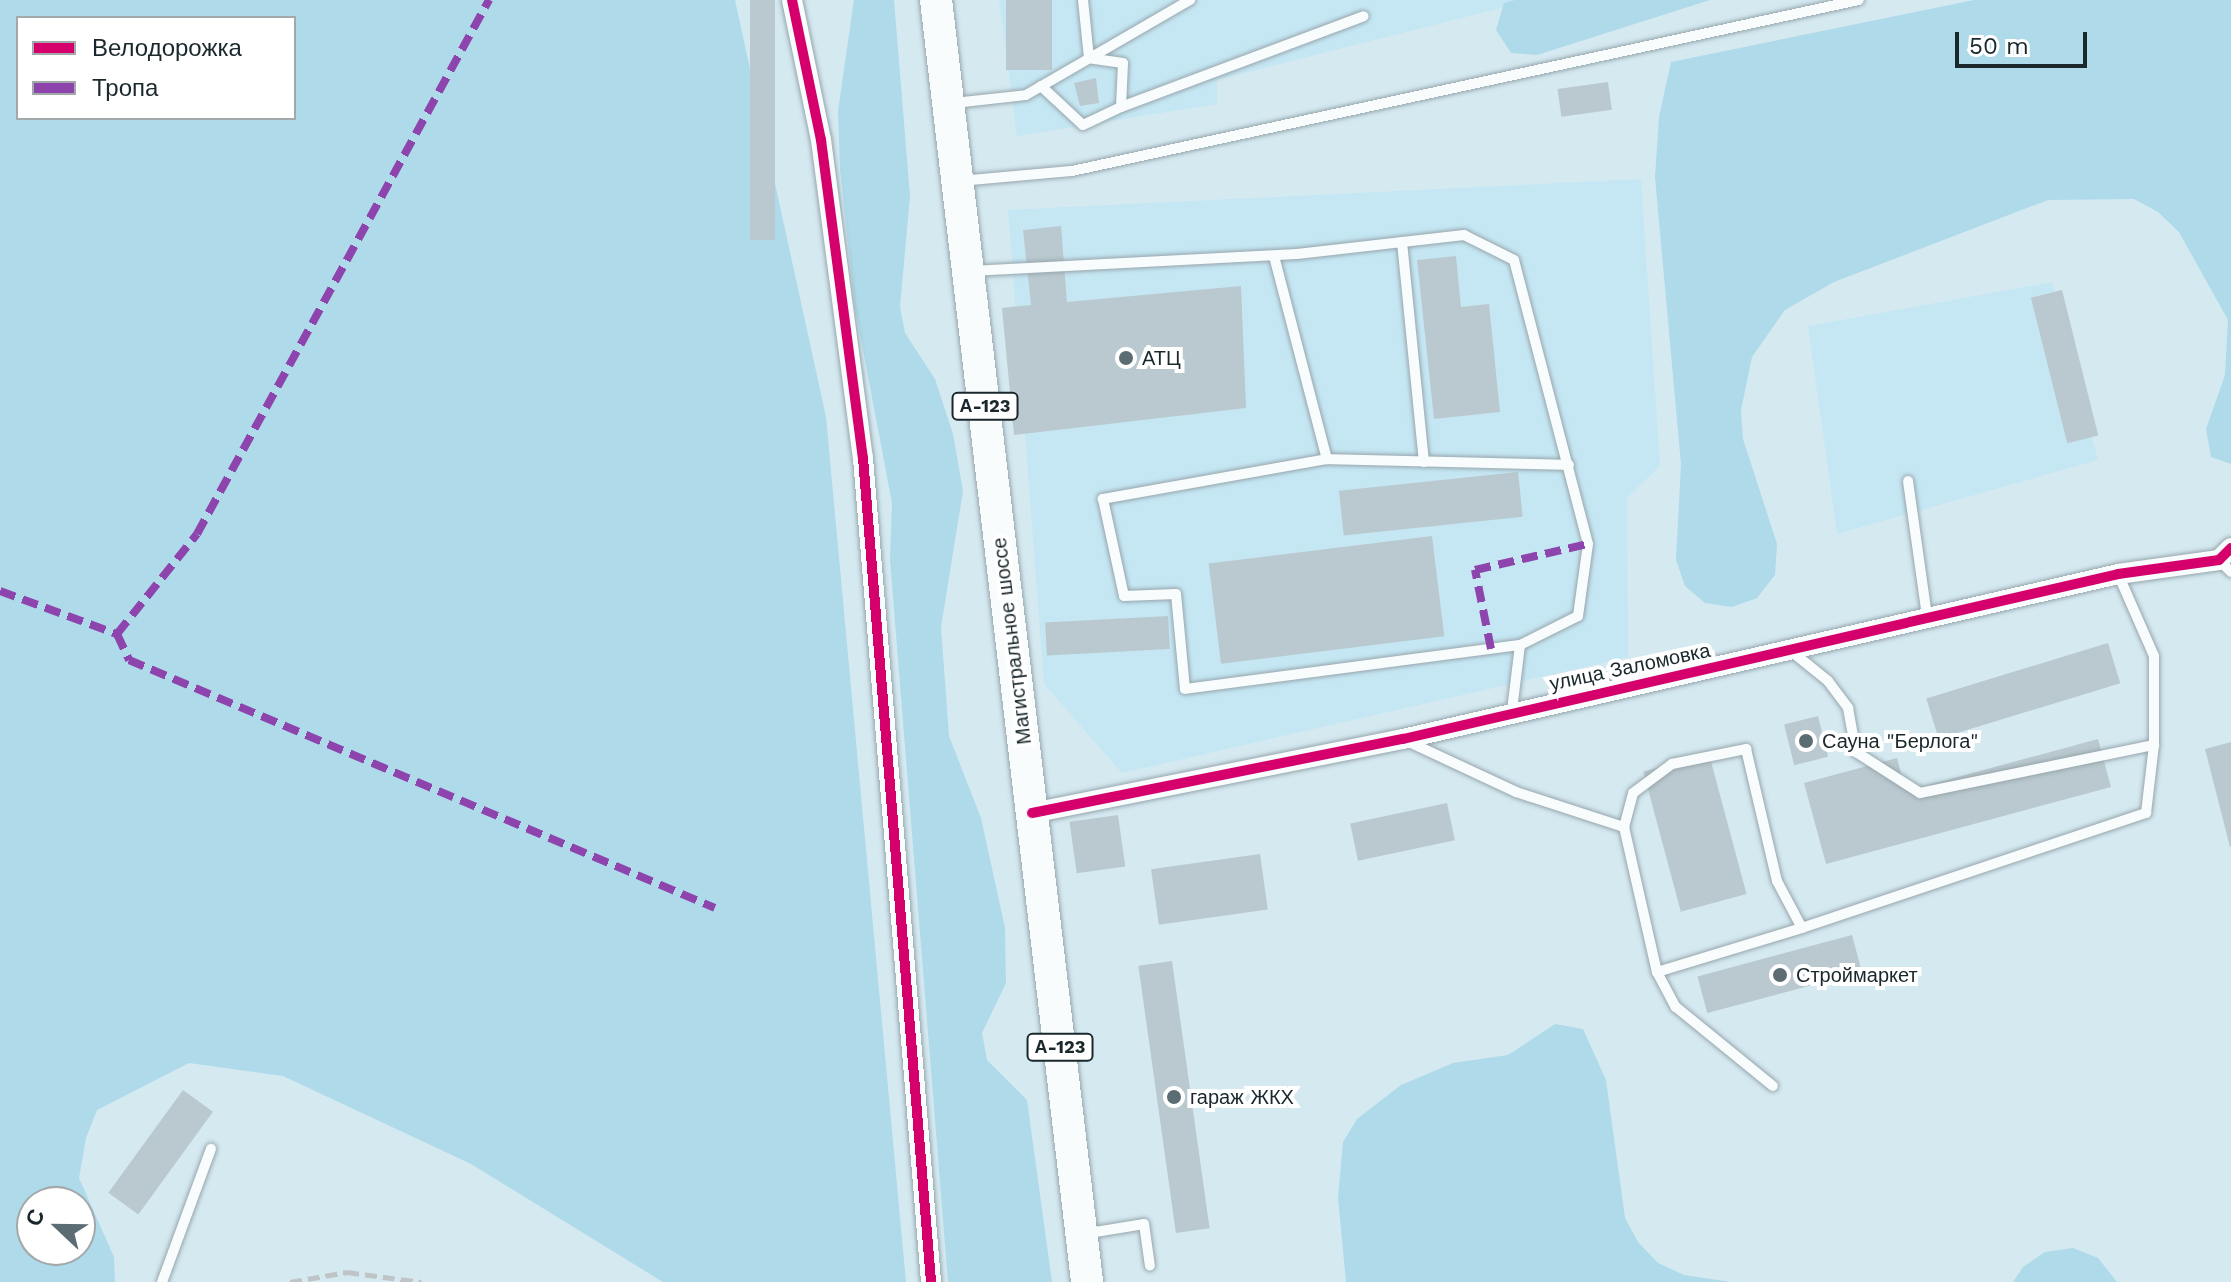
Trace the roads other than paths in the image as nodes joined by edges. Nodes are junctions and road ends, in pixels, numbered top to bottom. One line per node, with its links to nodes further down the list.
1 (792, 0): 36 (street)
2 (936, 0): 9 (main road, Магистральное шоссе / А-123)
3 (1083, 0): 7 (lane)
4 (1190, 0): 7 (lane)
5 (1859, 0): 11 (lane)
6 (1364, 16): 10 (lane)
7 (1089, 58): 8 (lane); 10 (lane)
8 (1041, 86): 9 (lane); 10 (lane)
9 (948, 104): 11 (main road, Магистральное шоссе / А-123)
10 (1121, 107)
11 (957, 181): 14 (main road, Магистральное шоссе / А-123)
12 (1402, 242): 13 (lane); 16 (lane); 17 (lane)
13 (1274, 256): 14 (lane); 15 (lane)
14 (969, 271): 27 (main road, Магистральное шоссе / А-123)
15 (1327, 459): 16 (lane); 22 (lane)
16 (1424, 462): 17 (lane)
17 (1569, 465): 22 (lane)
18 (1908, 481): 21 (lane)
19 (2227, 560): 20 (street, улица Заломовка)
20 (2118, 574): 21 (street, улица Заломовка); 26 (lane)
21 (1927, 616): 23 (street, улица Заломовка)
22 (1520, 645): 24 (lane)
23 (1791, 651): 24 (street, улица Заломовка); 26 (lane)
24 (1512, 710): 25 (street, улица Заломовка)
25 (1403, 739): 27 (street, улица Заломовка); 28 (lane)
26 (2154, 745): 29 (lane)
27 (1032, 813): 33 (main road, Магистральное шоссе / А-123)
28 (1624, 827): 29 (lane); 30 (lane)
29 (1802, 928): 30 (lane)
30 (1657, 972): 31 (lane)
31 (1773, 1086)
32 (211, 1149): 35 (lane)
33 (1081, 1234): 34 (lane); 37 (main road, Магистральное шоссе / А-123)
34 (1150, 1266)
35 (162, 1282)
36 (931, 1282)
37 (1087, 1282)

